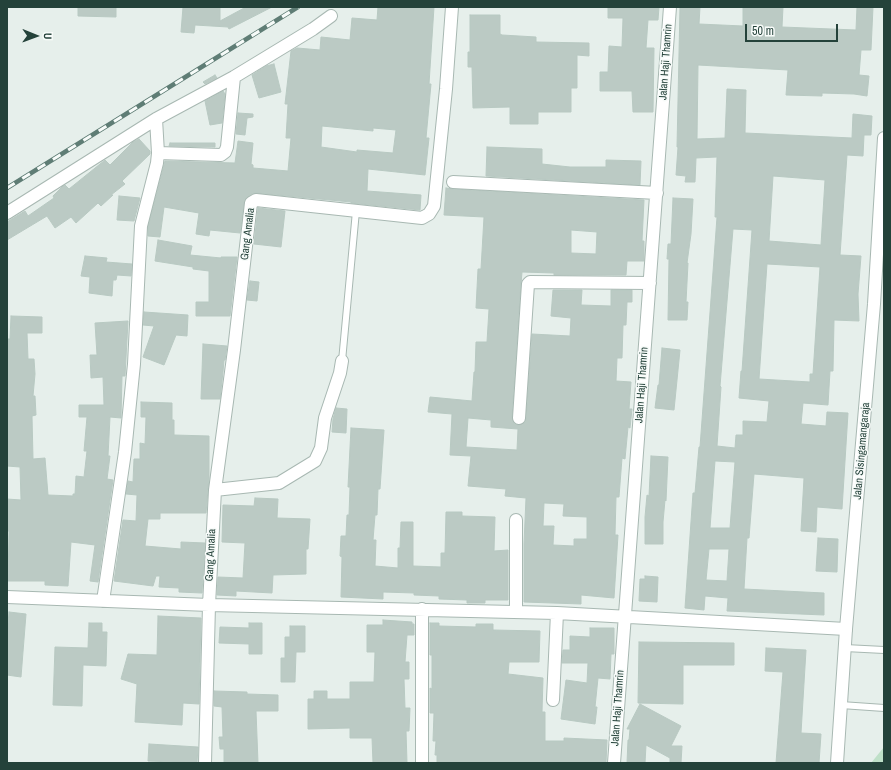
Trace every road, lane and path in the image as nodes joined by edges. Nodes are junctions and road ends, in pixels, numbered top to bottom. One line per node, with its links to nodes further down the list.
1 (452, 7): 10 (street, Gang Amalia)
2 (670, 7): 9 (street, Jalan Haji Thamrin)
3 (331, 16): 4 (street)
4 (234, 77): 5 (street); 7 (street)
5 (156, 119): 7 (street); 11 (street)
6 (884, 138): 12 (street, Jalan Sisingamangaraja)
7 (158, 153): 19 (street)
8 (453, 182): 9 (street)
9 (657, 193): 13 (street, Jalan Haji Thamrin)
10 (356, 211): 14 (lane); 16 (street, Gang Amalia)
11 (7, 213)
12 (881, 240): 25 (street, Jalan Sisingamangaraja)
13 (650, 283): 15 (street); 24 (street, Jalan Haji Thamrin)
14 (342, 361): 16 (street)
15 (519, 418)
16 (215, 490): 20 (street, Gang Amalia)
17 (516, 520): 22 (street)
18 (7, 597): 19 (street)
19 (103, 601): 20 (street)
20 (209, 605): 21 (street); 31 (street, Gang Amalia)
21 (422, 609): 22 (street); 32 (street)
22 (516, 611): 23 (street)
23 (557, 613): 24 (street); 28 (street)
24 (624, 616): 25 (street); 33 (street, Jalan Haji Thamrin)
25 (846, 629): 26 (street, Jalan Sisingamangaraja)
26 (845, 648): 27 (lane); 29 (street, Jalan Sisingamangaraja)
27 (884, 650)
28 (553, 700)
29 (841, 705): 30 (lane); 34 (street, Jalan Sisingamangaraja)
30 (884, 708)
31 (205, 763)
32 (422, 763)
33 (614, 763)
34 (838, 763)

